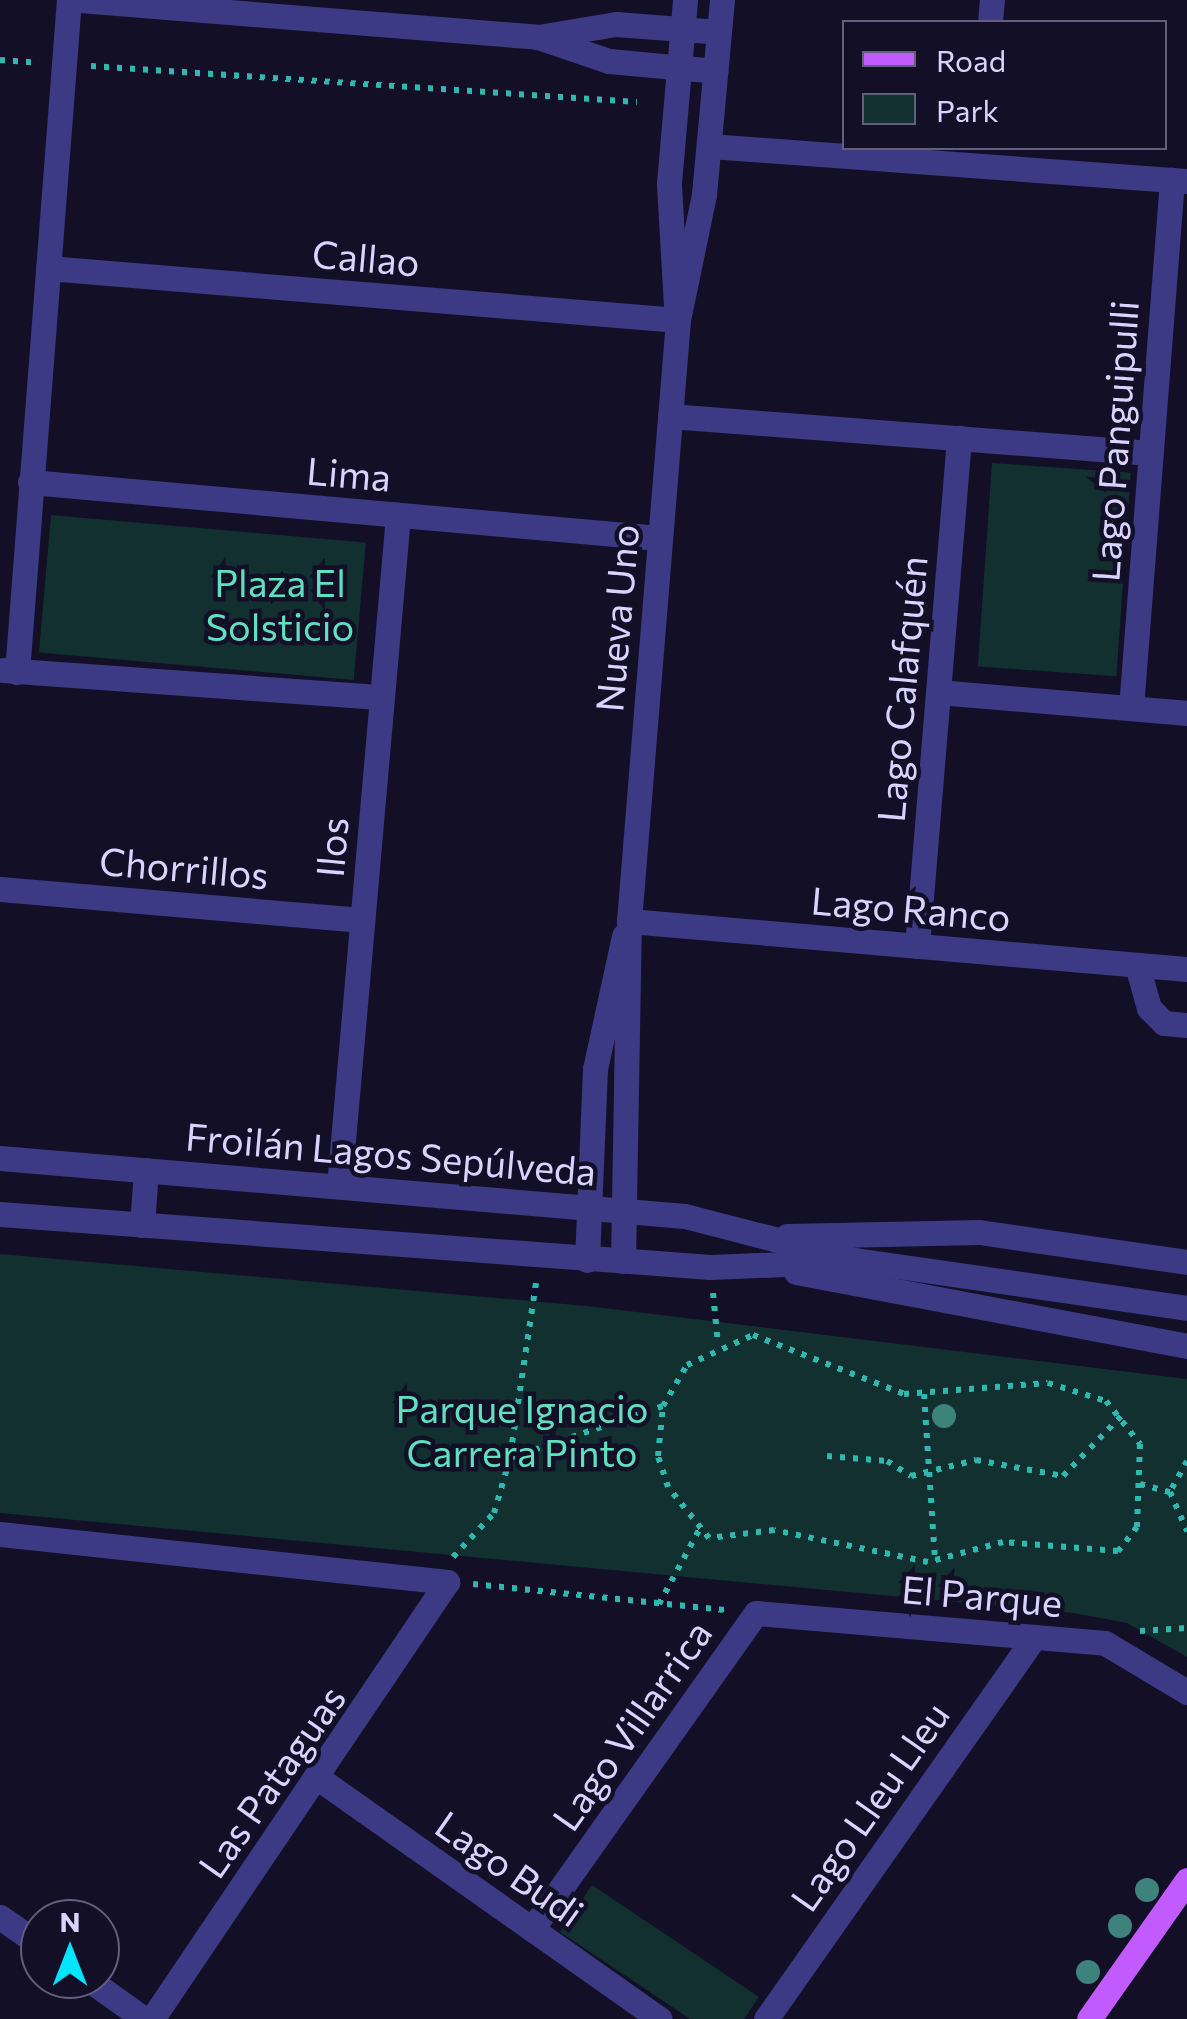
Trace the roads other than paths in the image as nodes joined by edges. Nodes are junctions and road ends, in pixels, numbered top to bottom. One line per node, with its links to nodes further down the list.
1 (70, 0): 14 (street)
2 (80, 0): 5 (street)
3 (685, 0): 6 (street, Nueva Uno)
4 (722, 0): 7 (street, Nueva Uno)
5 (339, 10): 8 (street)
6 (682, 28): 7 (street); 8 (street); 9 (street, Nueva Uno)
7 (719, 32): 10 (street, Nueva Uno)
8 (538, 37): 9 (street)
9 (678, 68): 10 (street); 15 (street, Nueva Uno)
10 (716, 71): 11 (street, Nueva Uno)
11 (710, 146): 12 (street); 15 (street, Nueva Uno)
12 (979, 157): 13 (street)
13 (1180, 181): 18 (street, Lago Panguipulli)
14 (48, 268): 15 (street, Callao); 19 (street)
15 (678, 320): 16 (street, Nueva Uno)
16 (670, 416): 17 (street); 21 (street, Nueva Uno)
17 (959, 438): 18 (street); 23 (street, Lago Calafquén)
18 (1151, 453): 25 (street, Lago Panguipulli)
19 (30, 482): 20 (street, Lima); 22 (street)
20 (398, 515): 21 (street, Lima); 24 (street, Ilos)
21 (660, 538): 29 (street, Nueva Uno)
22 (8, 671): 24 (street)
23 (938, 692): 25 (street); 30 (street, Lago Calafquén)
24 (382, 697): 28 (street, Ilos)
25 (1132, 708): 26 (street)
26 (1187, 713)
27 (0, 890): 28 (street, Chorrillos)
28 (362, 920): 36 (street, Ilos)
29 (628, 921): 30 (street, Lago Ranco); 37 (street, Nueva Uno); 38 (street, Nueva Uno)
30 (917, 946): 31 (street, Lago Ranco)
31 (1137, 964): 32 (street, Lago Ranco); 33 (street)
32 (1187, 969)
33 (1187, 1024)
34 (0, 1158): 35 (street, Froilán Lagos Sepúlveda)
35 (146, 1170): 36 (street, Froilán Lagos Sepúlveda); 40 (street)
36 (339, 1186): 37 (street, Froilán Lagos Sepúlveda)
37 (588, 1208): 38 (street, Froilán Lagos Sepúlveda); 42 (street, Nueva Uno)
38 (624, 1210): 41 (street, Froilán Lagos Sepúlveda); 44 (street, Nueva Uno)
39 (0, 1214): 40 (street, Froilán Lagos Sepúlveda)
40 (142, 1226): 42 (street, Froilán Lagos Sepúlveda)
41 (772, 1238): 43 (street, Froilán Lagos Sepúlveda); 45 (street, Froilán Lagos Sepúlveda)
42 (587, 1260): 44 (street, Froilán Lagos Sepúlveda)
43 (855, 1260): 46 (street, Froilán Lagos Sepúlveda); 47 (street, Froilán Lagos Sepúlveda)
44 (623, 1261): 46 (street, Froilán Lagos Sepúlveda)
45 (1187, 1262)
46 (772, 1266): 48 (street, Froilán Lagos Sepúlveda)
47 (1187, 1308)
48 (1187, 1346)
49 (0, 1534): 53 (street, Las Pataguas)
50 (756, 1613): 51 (street, El Parque); 55 (street, Lago Villarrica)
51 (1034, 1636): 52 (street, El Parque); 60 (street, Lago Lleu Lleu)
52 (1187, 1692)
53 (318, 1778): 55 (street, Lago Budi); 57 (street, Las Pataguas)
54 (1187, 1880): 61 (main road)
55 (532, 1929): 59 (street, Lago Budi)
56 (120, 1996): 57 (street)
57 (153, 2014): 58 (street)
58 (185, 2019)
59 (660, 2019)
60 (766, 2019)
61 (1089, 2019)

